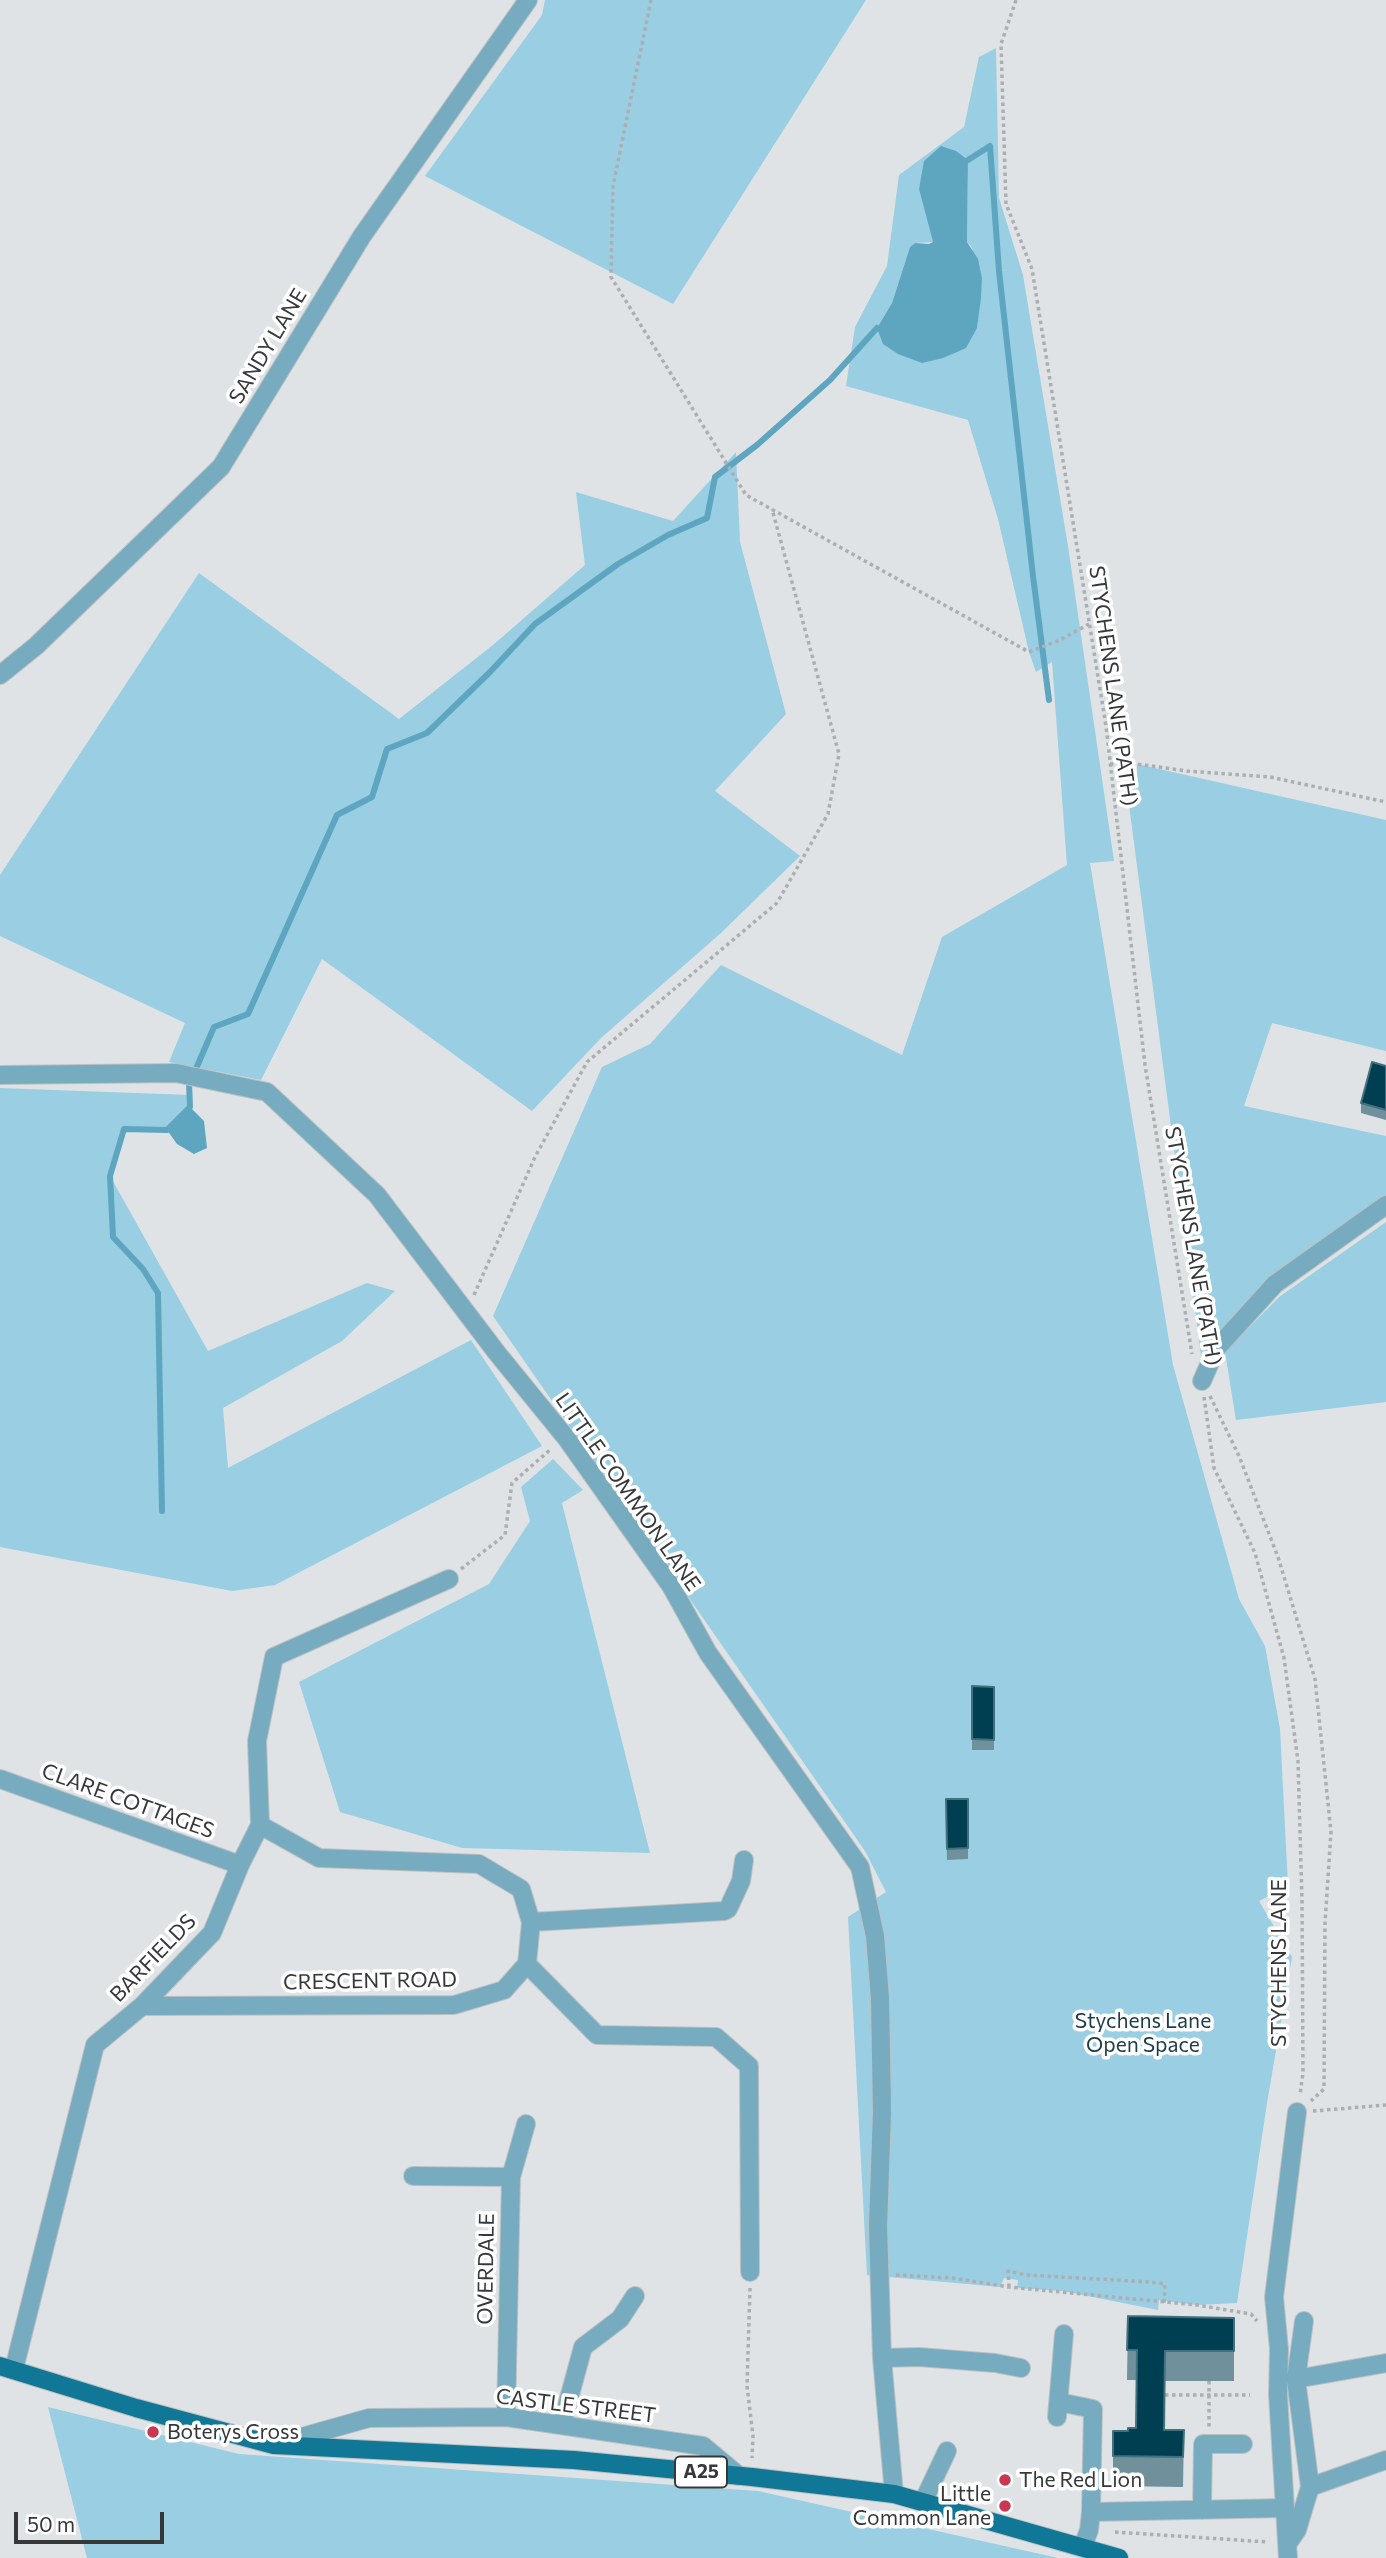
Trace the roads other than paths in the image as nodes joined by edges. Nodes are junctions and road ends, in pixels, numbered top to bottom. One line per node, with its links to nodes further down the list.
1 (528, 0): 2 (street, SANDY LANE)
2 (0, 675)
3 (0, 1075): 22 (street, LITTLE COMMON LANE)
4 (1386, 1205): 5 (street)
5 (1202, 1381)
6 (449, 1579): 8 (street, BARFIELDS)
7 (0, 1779): 10 (street, CLARE COTTAGES)
8 (260, 1825): 10 (street, BARFIELDS); 11 (street)
9 (744, 1860): 11 (street)
10 (240, 1865): 13 (street, BARFIELDS)
11 (531, 1922): 12 (street)
12 (527, 1964): 13 (street, CRESCENT ROAD); 18 (street)
13 (142, 2006): 24 (street, BARFIELDS)
14 (1297, 2112): 37 (street)
15 (526, 2124): 17 (street, OVERDALE)
16 (413, 2176): 17 (street)
17 (511, 2177): 27 (street, OVERDALE)
18 (750, 2272)
19 (635, 2296): 28 (street)
20 (1304, 2321): 26 (street)
21 (1064, 2334): 39 (street)
22 (882, 2358): 25 (street); 35 (street, LITTLE COMMON LANE)
23 (1386, 2363): 26 (street)
24 (7, 2368): 30 (main road, A25)
25 (1021, 2368)
26 (1296, 2379): 34 (street)
27 (506, 2417): 28 (street, CASTLE STREET / A25); 30 (street, CASTLE STREET / A25)
28 (562, 2424): 33 (street, CASTLE STREET / A25)
29 (1243, 2444): 38 (street)
30 (274, 2445): 33 (main road, A25)
31 (947, 2451): 36 (street)
32 (1386, 2460): 34 (street)
33 (745, 2476): 35 (main road, A25)
34 (1310, 2487): 40 (street)
35 (894, 2494): 36 (main road, A25)
36 (923, 2502): 39 (main road, A25)
37 (1285, 2508): 38 (street); 40 (street)
38 (1202, 2510): 39 (street)
39 (1088, 2530): 41 (main road, A25)
40 (1288, 2550)
41 (1119, 2558)

